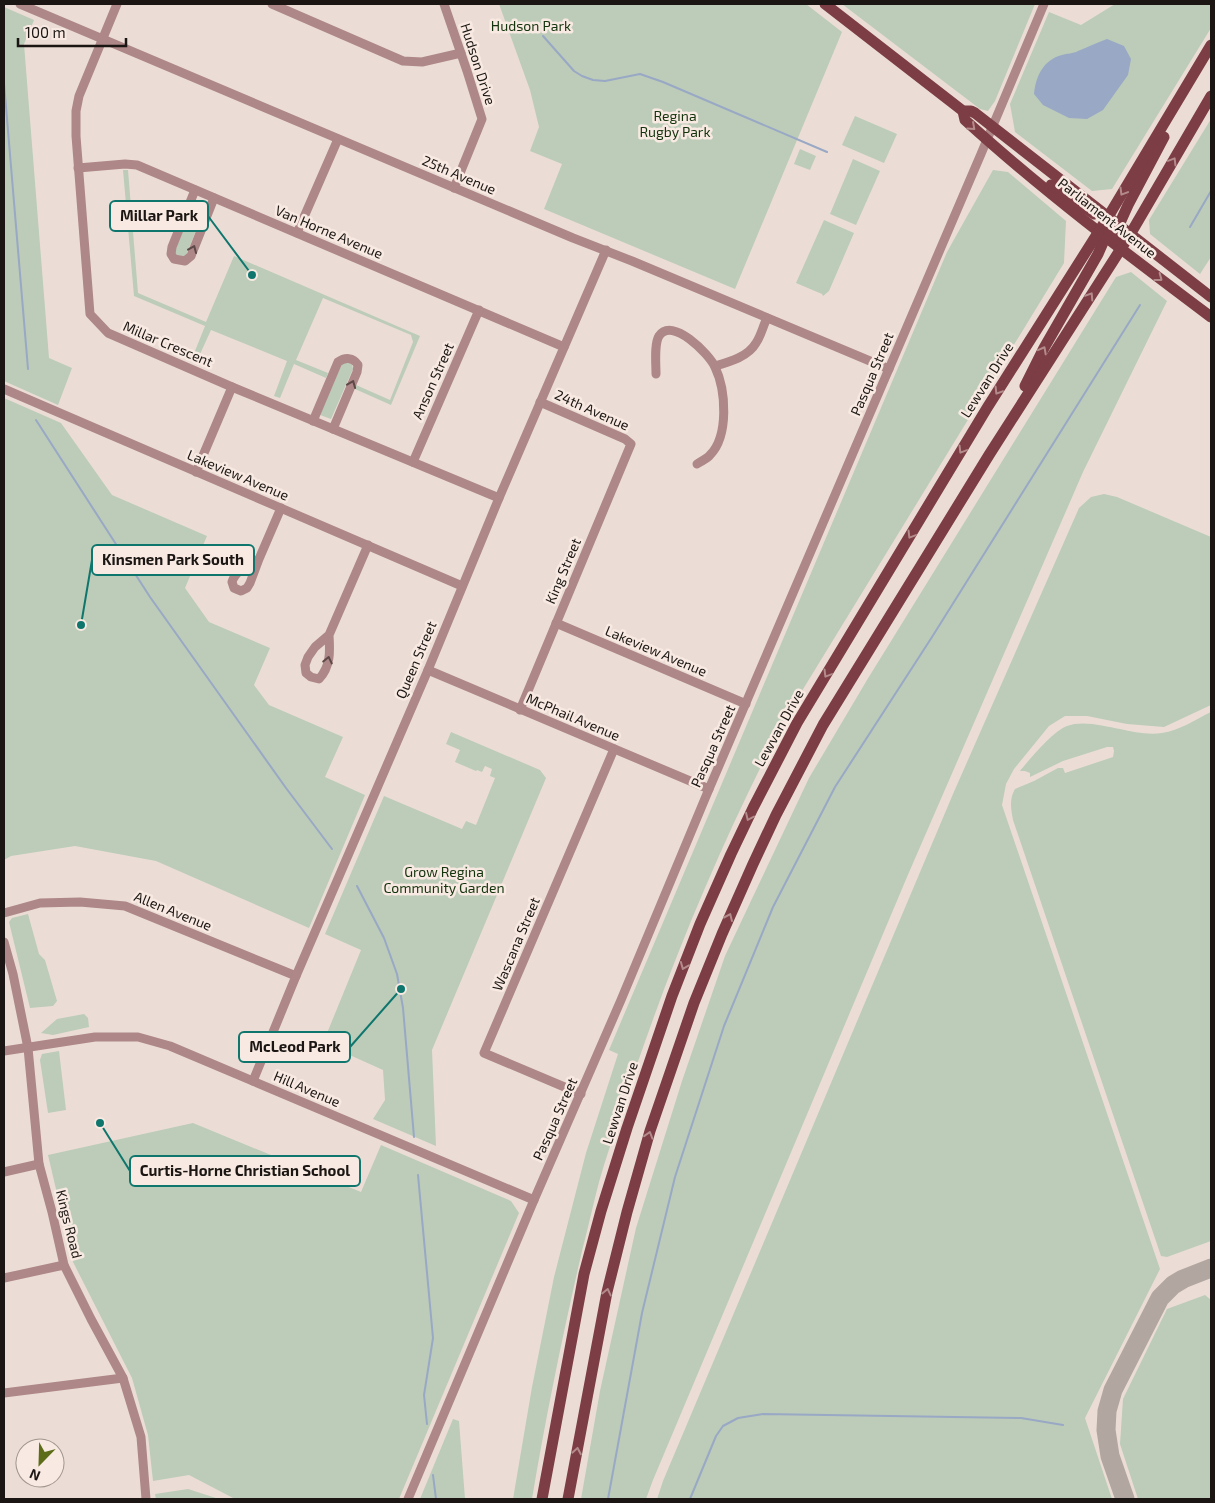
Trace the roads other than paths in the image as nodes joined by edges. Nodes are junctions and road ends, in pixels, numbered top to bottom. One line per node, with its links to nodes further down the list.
1 (20, 4): 7 (street, 25th Avenue)
2 (117, 4): 7 (street, Millar Crescent)
3 (272, 4): 9 (street)
4 (444, 4): 9 (street, Hudson Drive)
5 (825, 4): 11 (main road, Parliament Avenue)
6 (1044, 4): 12 (street, Pasqua Street)
7 (102, 39): 13 (street, 25th Avenue); 15 (street, Millar Crescent)
8 (1211, 46): 20 (main road, Lewvan Drive, one-way to 20)
9 (461, 52): 17 (street, Hudson Drive)
10 (1211, 96): 22 (main road, one-way to 10)
11 (963, 111): 12 (main road, Parliament Avenue); 14 (main road, Parliament Avenue, one-way to 14)
12 (993, 127): 14 (street, Pasqua Street); 16 (main road, Parliament Avenue)
13 (338, 139): 17 (street, 25th Avenue); 21 (street)
14 (987, 140): 16 (main road, Parliament Avenue); 20 (main road, Parliament Avenue); 31 (street, Pasqua Street)
15 (78, 168): 18 (street, Van Horne Avenue); 33 (street, Millar Crescent)
16 (1064, 182): 20 (main road, Parliament Avenue)
17 (454, 188): 24 (street, 25th Avenue)
18 (196, 190): 19 (street, Van Horne Avenue); 19 (street, one-way to 19)
19 (214, 198): 21 (street, Van Horne Avenue)
20 (1109, 226): 22 (main road, Parliament Avenue); 23 (main road, Parliament Avenue); 39 (main road, one-way to 20); 71 (main road, Lewvan Drive, one-way to 71)
21 (297, 233): 26 (street, Van Horne Avenue)
22 (1130, 233): 23 (main road); 25 (main road, Parliament Avenue)
23 (1120, 248): 27 (main road, Parliament Avenue, one-way to 27); 39 (main road, one-way to 23)
24 (606, 250): 28 (street, 25th Avenue); 29 (street, Queen Street)
25 (1211, 297)
26 (479, 310): 29 (street, Van Horne Avenue); 40 (street, Anson Street)
27 (1211, 317)
28 (767, 318): 30 (street); 31 (street, 25th Avenue)
29 (564, 347): 35 (street, Queen Street)
30 (715, 366): 32 (street); 41 (street)
31 (889, 369): 51 (street, Pasqua Street)
32 (656, 374)
33 (232, 387): 36 (street, Millar Crescent); 42 (street)
34 (4, 389): 42 (street, Lakeview Avenue)
35 (540, 402): 38 (street, 24th Avenue); 43 (street, Queen Street)
36 (313, 421): 37 (street, Millar Crescent); 37 (street, one-way to 36)
37 (333, 429): 40 (street, Millar Crescent)
38 (631, 444): 48 (street, King Street)
39 (989, 455): 72 (main road, one-way to 39)
40 (413, 462): 43 (street, Millar Crescent)
41 (697, 464)
42 (196, 472): 44 (street, Lakeview Avenue)
43 (499, 498): 47 (street, Queen Street)
44 (281, 508): 45 (street, Lakeview Avenue); 46 (street)
45 (368, 545): 47 (street, Lakeview Avenue); 49 (street)
46 (259, 559)
47 (462, 586): 50 (street, Queen Street)
48 (556, 623): 51 (street, Lakeview Avenue); 52 (street, King Street)
49 (329, 635)
50 (428, 670): 52 (street, McPhail Avenue); 57 (street, Queen Street)
51 (746, 704): 54 (street, Pasqua Street)
52 (520, 710): 53 (street, McPhail Avenue)
53 (614, 749): 54 (street, McPhail Avenue); 61 (street, Wascana Street)
54 (709, 789): 61 (street, Pasqua Street)
55 (4, 913): 57 (street, Allen Avenue)
56 (4, 942): 58 (street, Kings Road)
57 (296, 976): 60 (street, Queen Street)
58 (28, 1048): 59 (street, Hill Avenue); 60 (street, Hill Avenue); 62 (street, Kings Road)
59 (4, 1051)
60 (253, 1081): 64 (street, Hill Avenue)
61 (581, 1094): 64 (street, Pasqua Street)
62 (39, 1164): 63 (street); 65 (street, Kings Road)
63 (4, 1172)
64 (534, 1200): 70 (street, Pasqua Street)
65 (64, 1265): 66 (street); 67 (street, Kings Road)
66 (4, 1278)
67 (123, 1378): 68 (street); 69 (street, Kings Road)
68 (4, 1393)
69 (146, 1499)
70 (408, 1499)
71 (542, 1499)
72 (568, 1499)

